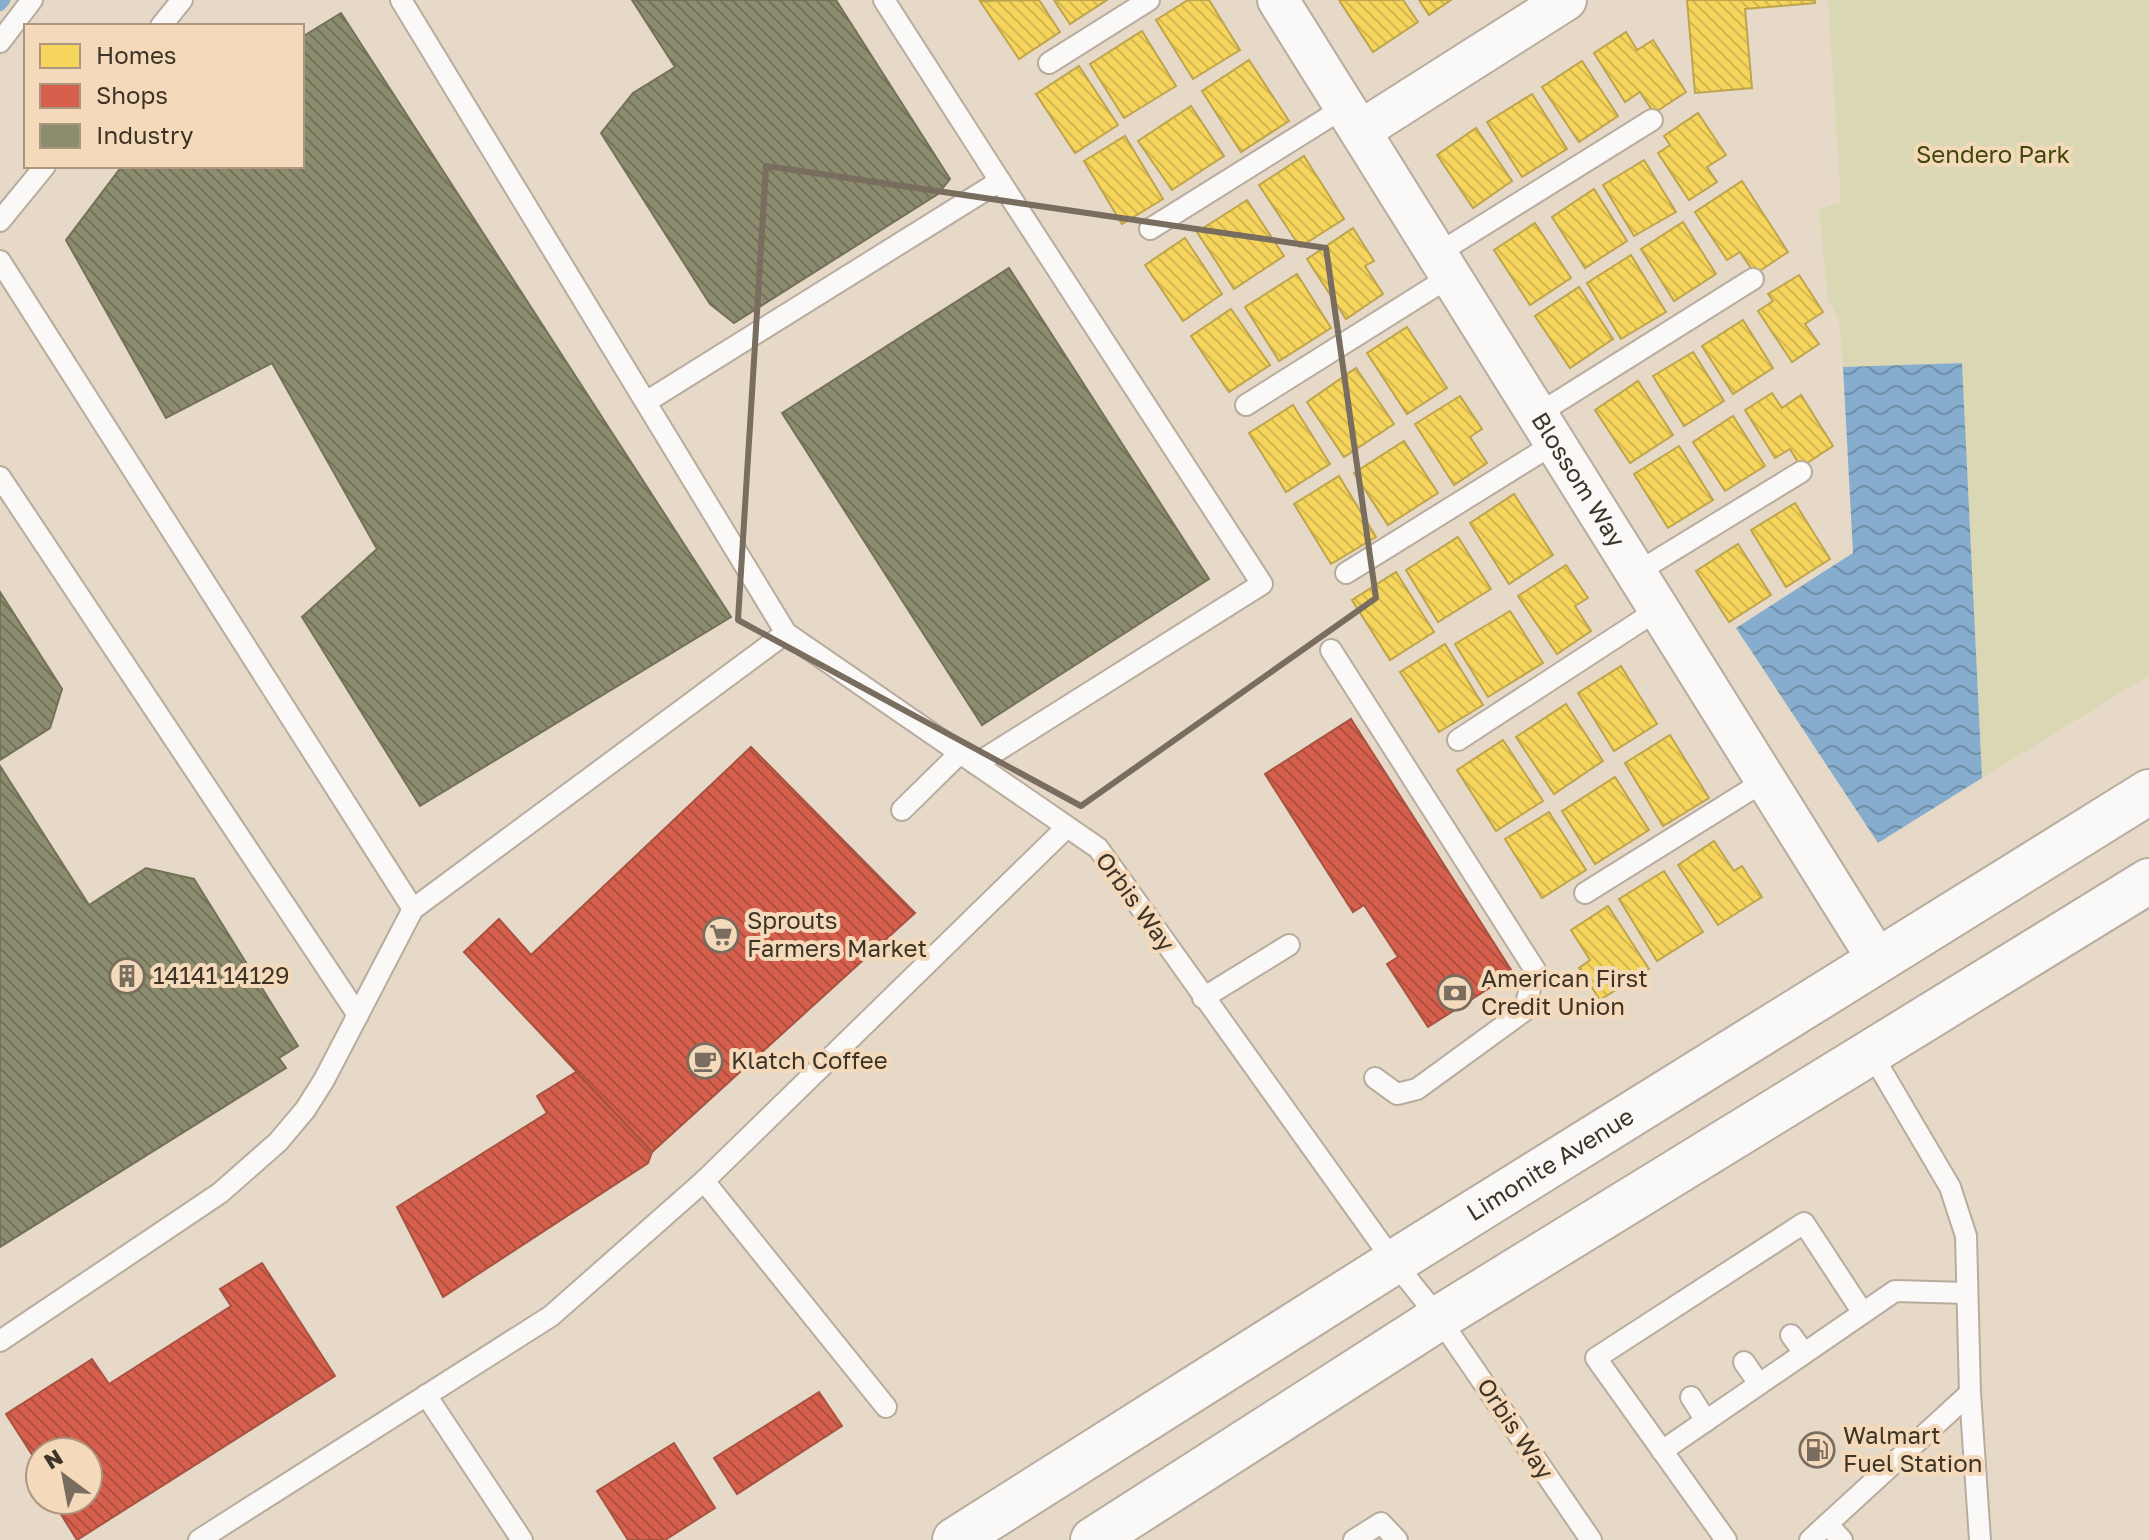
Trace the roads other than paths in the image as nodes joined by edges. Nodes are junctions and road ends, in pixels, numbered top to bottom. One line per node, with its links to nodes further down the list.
1 (32, 0): 9 (lane)
2 (182, 0): 8 (lane)
3 (401, 0): 20 (lane)
4 (884, 0): 14 (lane)
5 (1149, 0): 10 (lane)
6 (1279, 0): 11 (street, Blossom Way)
7 (1566, 0): 11 (street)
8 (163, 24)
9 (0, 42)
10 (1049, 63)
11 (1352, 119): 16 (lane); 18 (street, Blossom Way)
12 (1652, 120): 18 (lane)
13 (43, 168): 15 (lane)
14 (1000, 181): 20 (lane); 31 (lane)
15 (0, 221)
16 (1150, 229)
17 (0, 261): 38 (lane)
18 (1444, 265): 21 (lane); 22 (street, Blossom Way)
19 (1753, 279): 22 (lane)
20 (646, 402): 28 (lane)
21 (1246, 405)
22 (1546, 428): 25 (lane); 26 (street, Blossom Way)
23 (1801, 472): 26 (lane)
24 (0, 477): 42 (lane)
25 (1346, 573)
26 (1636, 573): 27 (street, Blossom Way)
27 (1659, 609): 30 (lane); 32 (street, Blossom Way)
28 (786, 633): 31 (lane, Orbis Way); 38 (lane)
29 (1331, 650): 44 (lane)
30 (1458, 740)
31 (968, 758): 34 (lane); 35 (lane, Orbis Way)
32 (1766, 780): 37 (lane); 40 (street, Blossom Way)
33 (2149, 792): 40 (main road, Limonite Avenue)
34 (902, 810)
35 (1066, 828): 41 (lane, Orbis Way); 45 (lane)
36 (2149, 881): 43 (main road)
37 (1585, 893)
38 (413, 909): 42 (lane)
39 (1289, 945): 41 (lane)
40 (1878, 960): 46 (main road, Limonite Avenue)
41 (1203, 998): 46 (lane, Orbis Way)
42 (358, 1015): 53 (lane)
43 (1870, 1051): 48 (lane); 51 (main road)
44 (1375, 1078)
45 (704, 1181): 58 (lane); 60 (lane)
46 (1394, 1262): 51 (lane, Orbis Way); 66 (main road, Limonite Avenue)
47 (1697, 1293): 49 (lane); 50 (lane); 62 (lane)
48 (1967, 1293): 50 (lane); 57 (lane)
49 (1709, 1310)
50 (1863, 1313): 54 (lane)
51 (1439, 1318): 67 (main road); 70 (lane, Orbis Way)
52 (1791, 1335): 54 (lane)
53 (0, 1341)
54 (1804, 1353): 56 (lane)
55 (1744, 1362): 56 (lane)
56 (1759, 1384): 61 (lane)
57 (1970, 1393): 63 (lane); 74 (lane)
58 (426, 1395): 64 (lane); 65 (lane)
59 (1691, 1397): 61 (lane)
60 (886, 1407)
61 (1706, 1421): 62 (lane)
62 (1662, 1451): 71 (lane)
63 (1827, 1524): 72 (lane); 73 (lane)
64 (199, 1540)
65 (522, 1540)
66 (955, 1540)
67 (1093, 1540)
68 (1354, 1540): 69 (lane)
69 (1397, 1540)
70 (1591, 1540)
71 (1726, 1540)
72 (1810, 1540)
73 (1842, 1540)
74 (1980, 1540)

